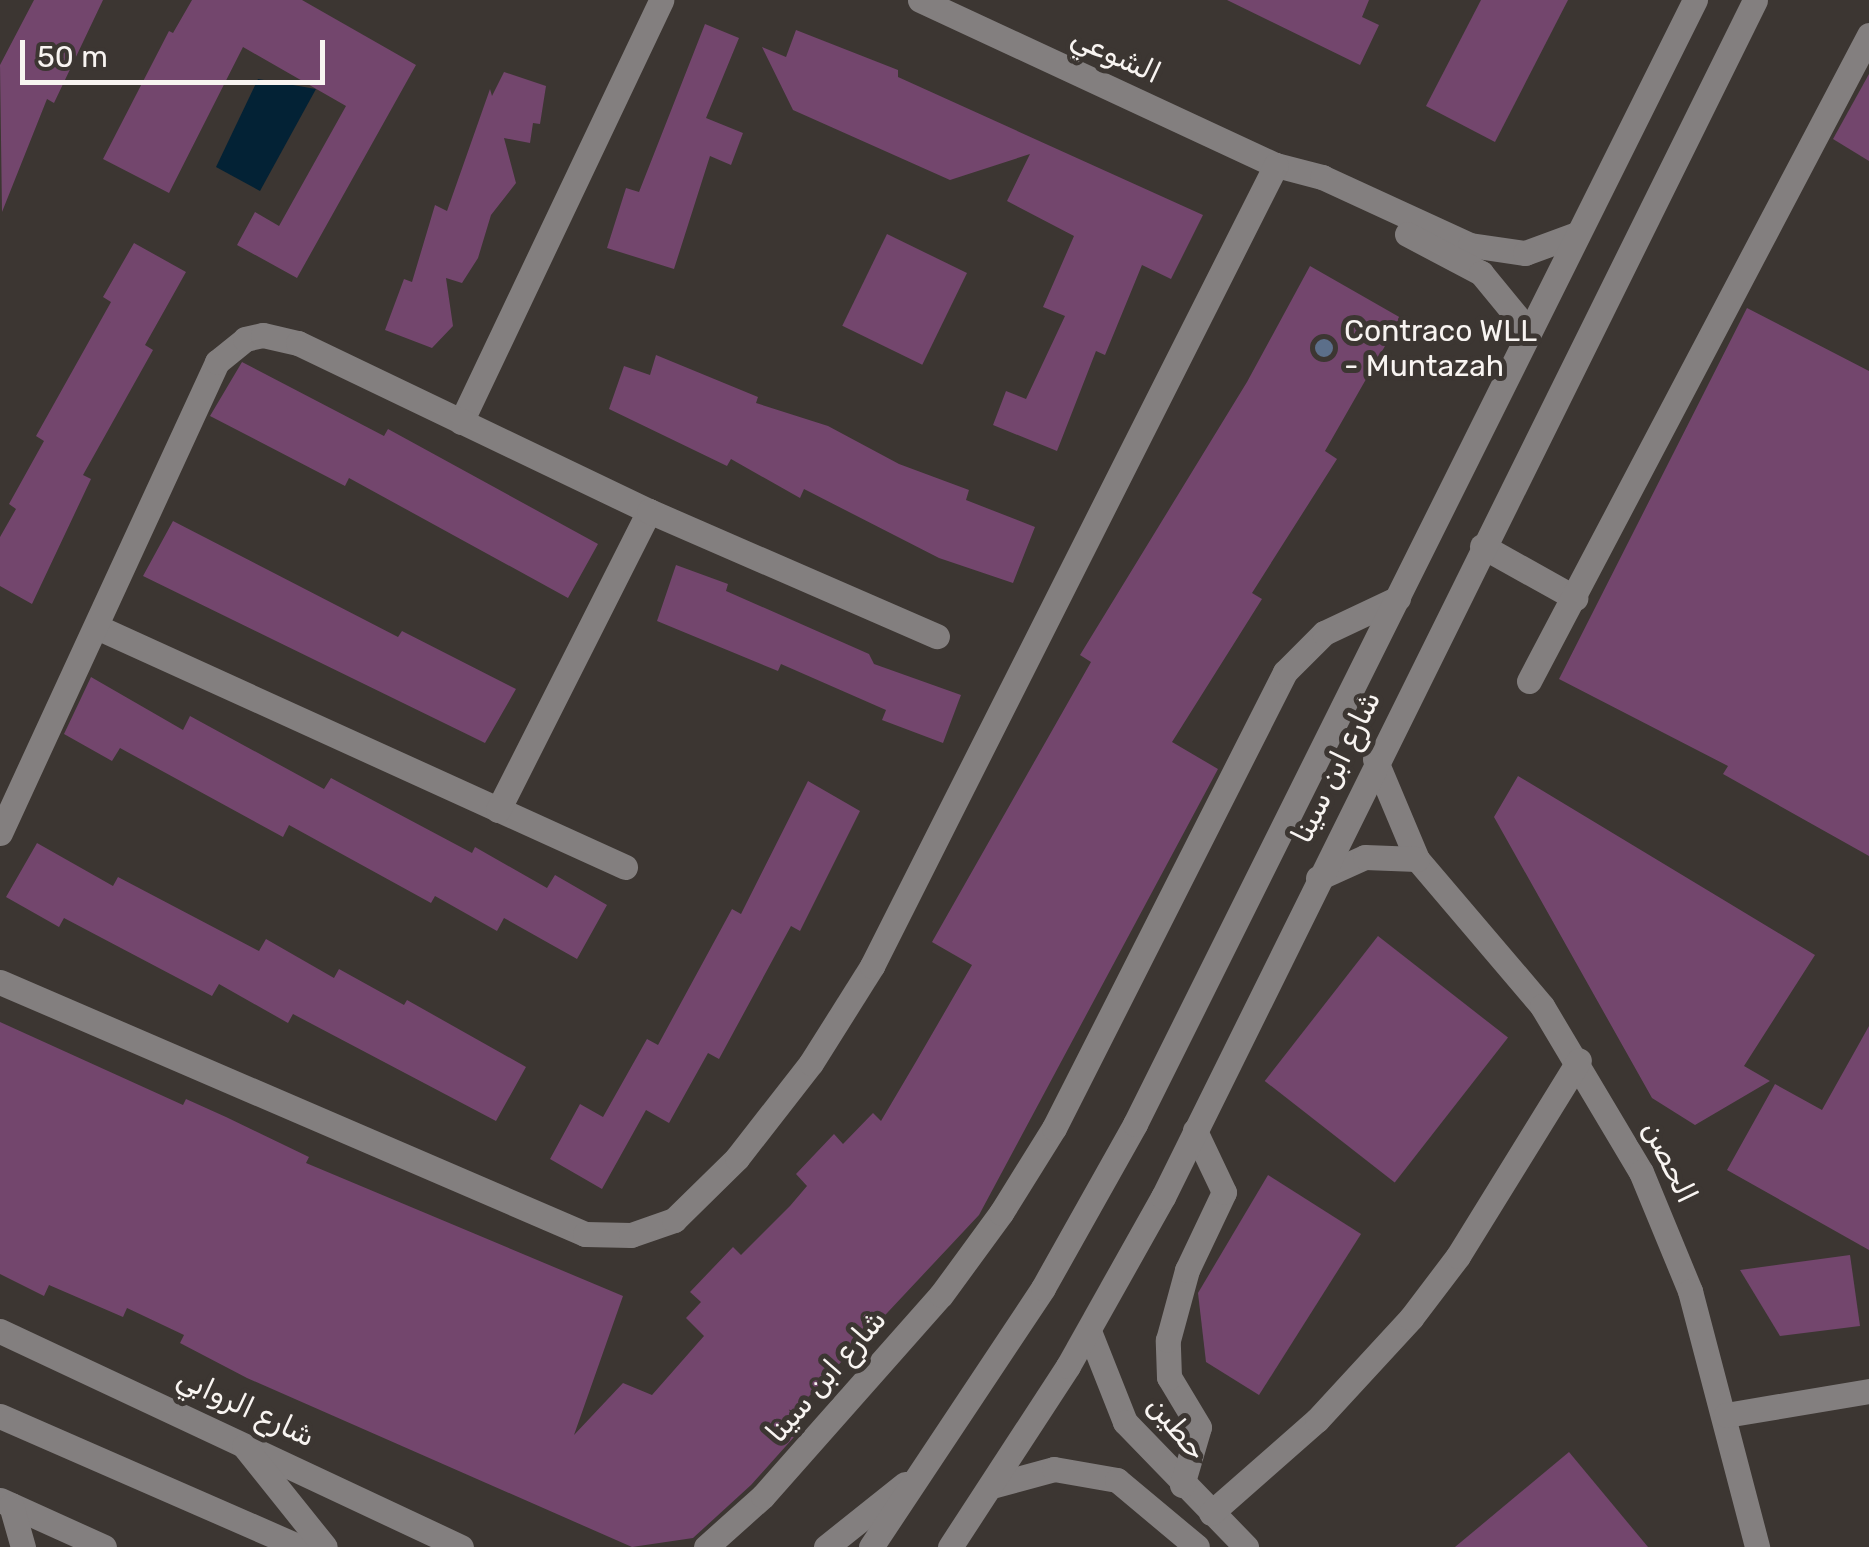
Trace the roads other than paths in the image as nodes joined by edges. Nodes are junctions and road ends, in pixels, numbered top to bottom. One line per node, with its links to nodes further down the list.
1 (661, 0): 9 (street)
2 (920, 0): 6 (street, الشوعي)
3 (1695, 0): 7 (street, شارع ابن سينا)
4 (1755, 0): 11 (street, شارع ابن سينا)
5 (1869, 35): 13 (street)
6 (1280, 166): 7 (street, الشوعي); 8 (street, الشوعي); 23 (street)
7 (1578, 234): 8 (street, شارع ابن سينا)
8 (1528, 328): 12 (street, شارع ابن سينا)
9 (460, 422): 10 (street); 14 (street)
10 (650, 511): 15 (street); 18 (street)
11 (1482, 546): 13 (street); 17 (street, شارع ابن سينا)
12 (1398, 598): 32 (street, شارع ابن سينا); 42 (street, شارع ابن سينا)
13 (1575, 598): 16 (street)
14 (98, 627): 18 (street); 19 (street)
15 (937, 636)
16 (1529, 681)
17 (1374, 759): 20 (street, الحصن); 22 (street, شارع ابن سينا)
18 (498, 810): 21 (street)
19 (0, 833)
20 (1417, 859): 22 (street); 24 (street, الحصن)
21 (625, 868)
22 (1318, 878): 25 (street, شارع ابن سينا)
23 (0, 982)
24 (1578, 1060): 29 (street, الحصن); 36 (street)
25 (1195, 1132): 27 (street, شارع ابن سينا); 33 (street)
26 (0, 1331): 31 (street, شارع الروابي)
27 (1089, 1331): 33 (street, حطين); 34 (street, شارع ابن سينا)
28 (1869, 1390): 29 (street)
29 (1726, 1414): 48 (street, الحصن)
30 (0, 1416): 39 (street)
31 (235, 1436): 40 (street); 41 (street, شارع الروابي)
32 (928, 1465): 43 (street); 44 (street, شارع ابن سينا)
33 (1182, 1485): 36 (street, حطين)
34 (992, 1486): 45 (street, شارع ابن سينا); 46 (street)
35 (5, 1503): 37 (street); 38 (street)
36 (1211, 1513): 47 (street, حطين)
37 (23, 1547)
38 (104, 1547)
39 (300, 1547)
40 (326, 1547)
41 (461, 1547)
42 (706, 1547)
43 (826, 1547)
44 (871, 1547)
45 (950, 1547)
46 (1197, 1547)
47 (1246, 1547)
48 (1757, 1547)

